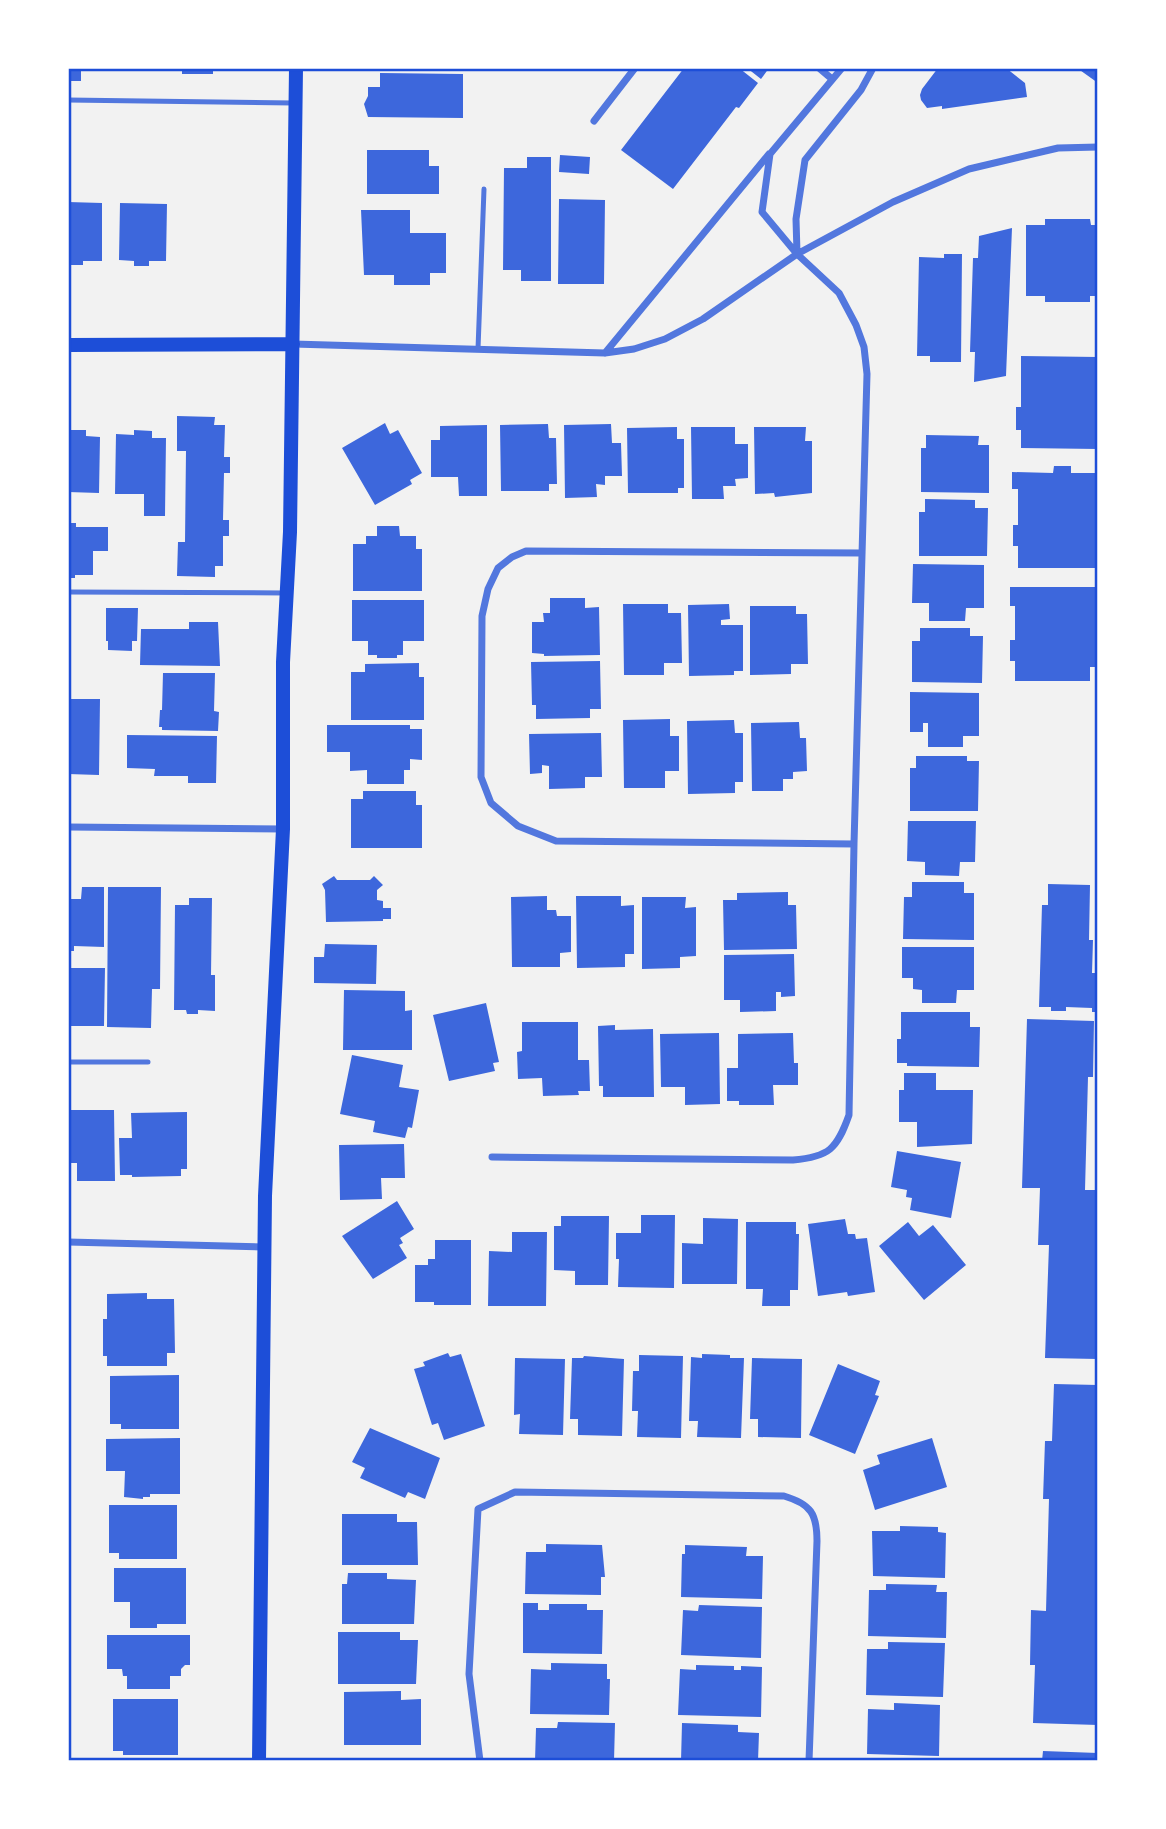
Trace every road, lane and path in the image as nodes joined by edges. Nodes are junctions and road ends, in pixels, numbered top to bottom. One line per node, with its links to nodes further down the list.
1 (296, 68): 8 (main road)
2 (635, 68): 9 (street)
3 (819, 68): 6 (street)
4 (842, 68): 6 (street)
5 (873, 68): 13 (street)
6 (832, 79): 11 (street)
7 (68, 100): 8 (lane)
8 (296, 103): 14 (main road)
9 (594, 121)
10 (1098, 147): 13 (street)
11 (770, 154): 13 (street); 17 (street)
12 (484, 189): 16 (lane)
13 (797, 254): 17 (street); 18 (street)
14 (293, 344): 15 (main road); 16 (street); 20 (main road)
15 (68, 345)
16 (478, 349): 17 (street)
17 (605, 353)
18 (862, 553): 23 (street); 23 (street)
19 (68, 592): 20 (lane)
20 (288, 593): 22 (main road)
21 (68, 827): 22 (street)
22 (283, 829): 28 (main road)
23 (854, 844): 26 (street)
24 (68, 1062): 25 (lane)
25 (148, 1062)
26 (492, 1157)
27 (68, 1242): 28 (street)
28 (264, 1247): 29 (main road)
29 (259, 1761)
30 (480, 1761): 31 (street)
31 (809, 1761)

